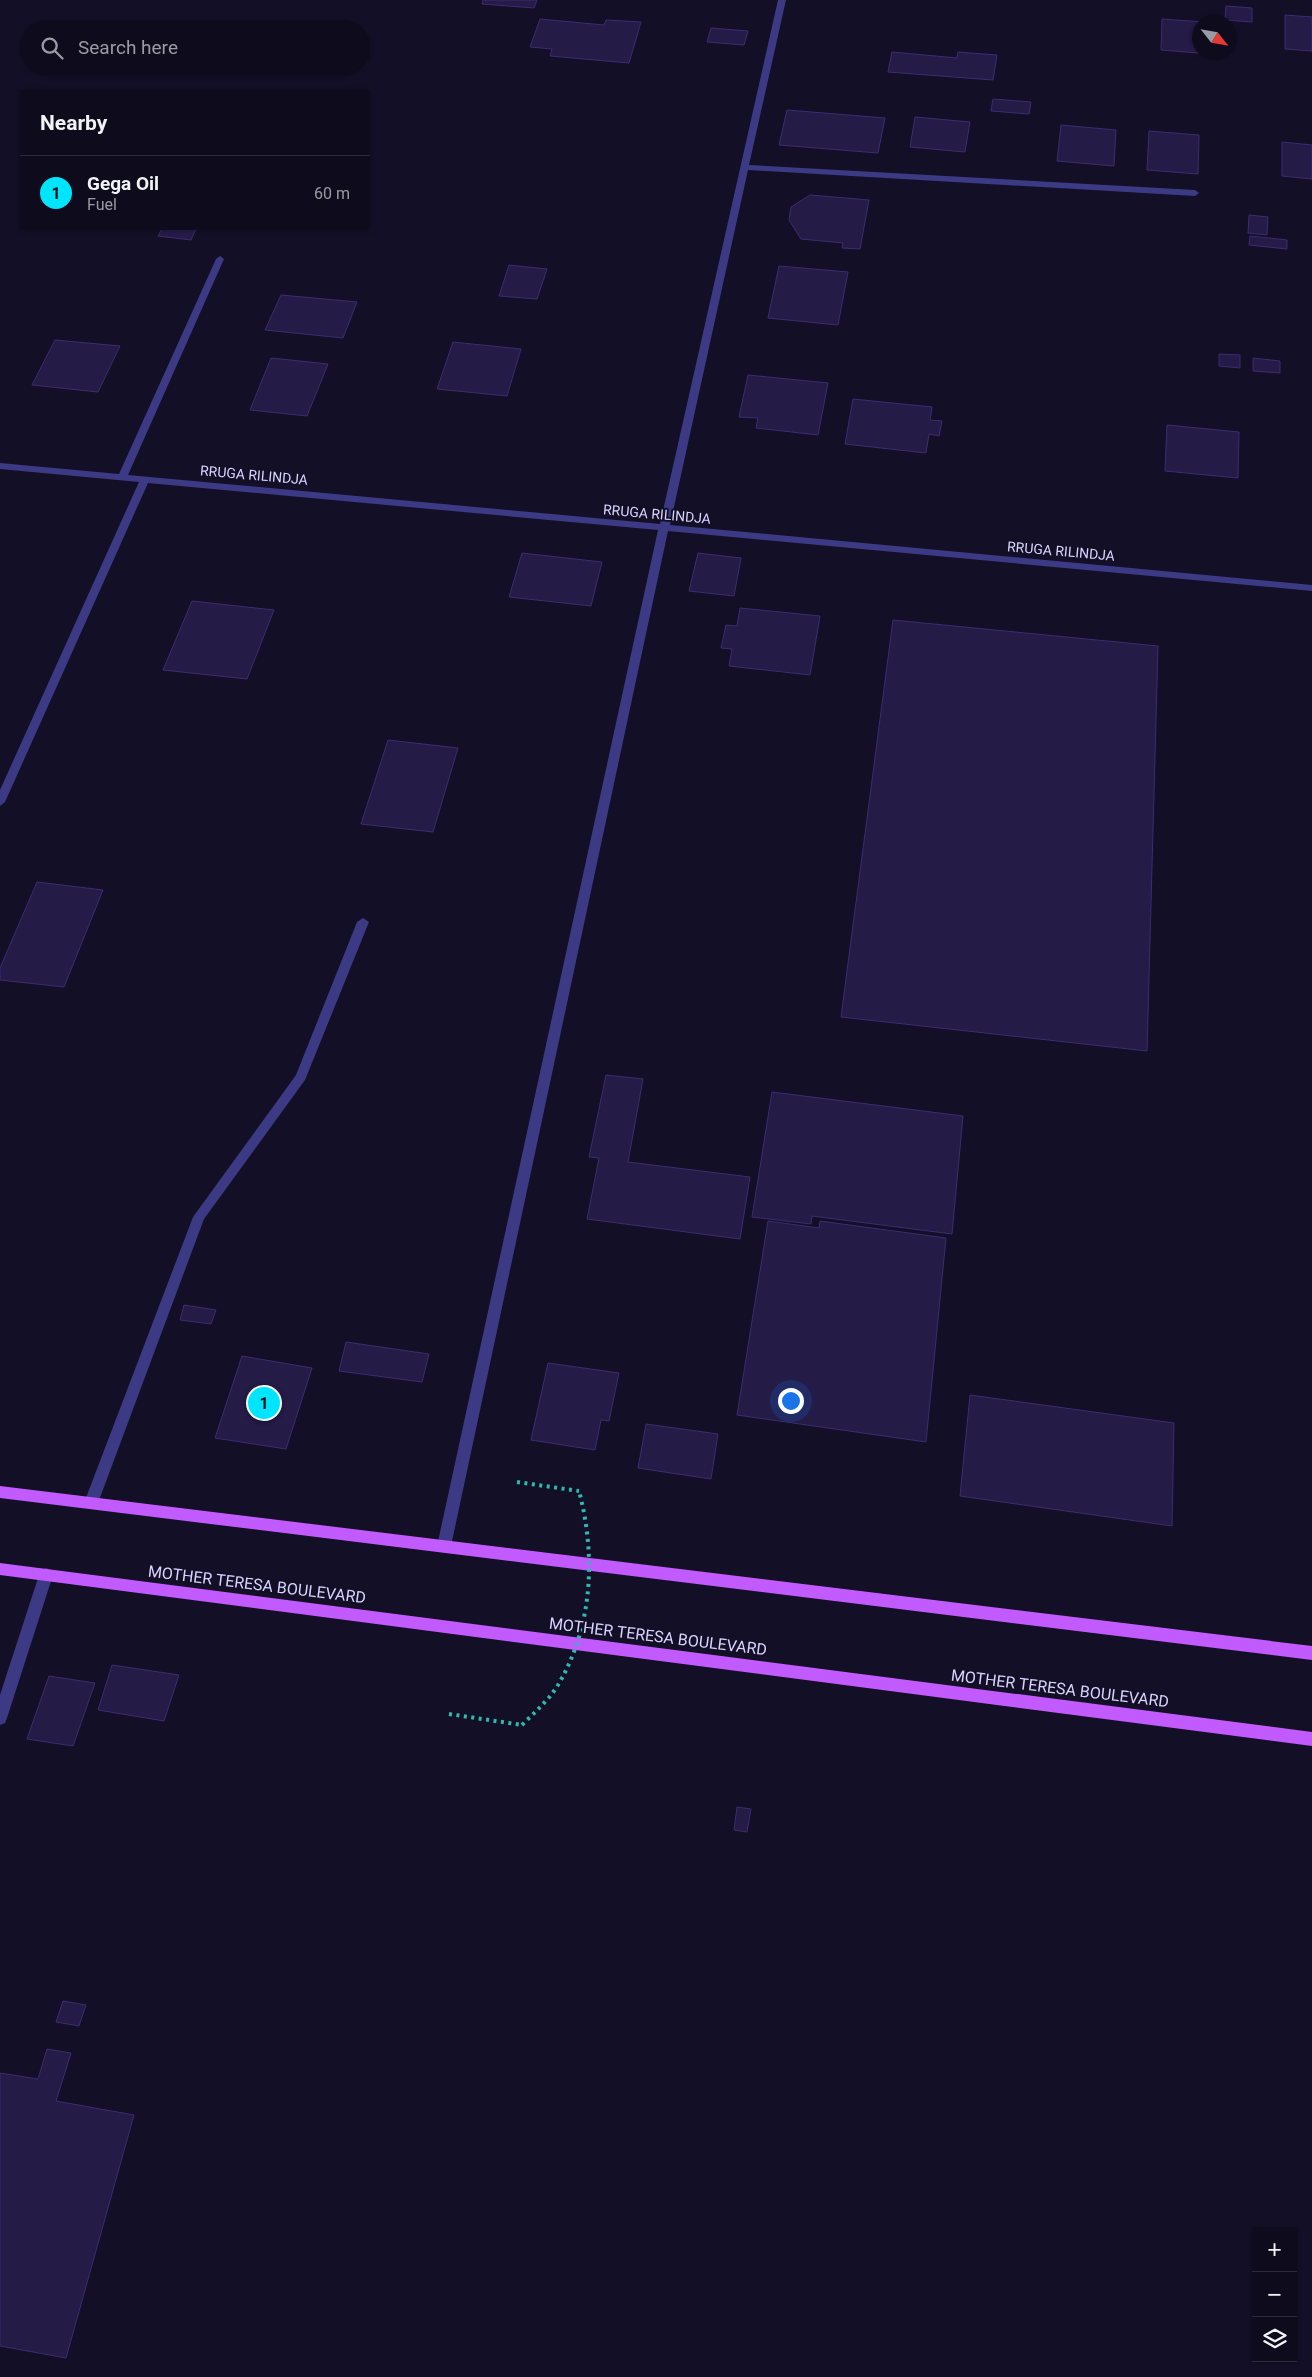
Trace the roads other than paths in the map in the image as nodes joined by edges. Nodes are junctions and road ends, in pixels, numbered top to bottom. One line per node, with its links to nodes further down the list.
1 (782, 0): 2 (street)
2 (746, 167): 3 (street); 8 (street)
3 (1195, 193)
4 (220, 258): 6 (street)
5 (0, 466): 6 (street, RRUGA RILINDJA)
6 (122, 477): 7 (street, RRUGA RILINDJA)
7 (146, 479): 8 (street, RRUGA RILINDJA); 10 (street)
8 (664, 528): 9 (street, RRUGA RILINDJA); 14 (street)
9 (1312, 588)
10 (0, 802)
11 (363, 922): 13 (street)
12 (0, 1492): 13 (main road)
13 (91, 1503): 14 (main road)
14 (444, 1546): 17 (main road)
15 (0, 1569): 16 (main road, MOTHER TERESA BOULEVARD)
16 (46, 1575): 18 (street); 19 (main road, MOTHER TERESA BOULEVARD)
17 (1312, 1653)
18 (0, 1718)
19 (1312, 1738)

